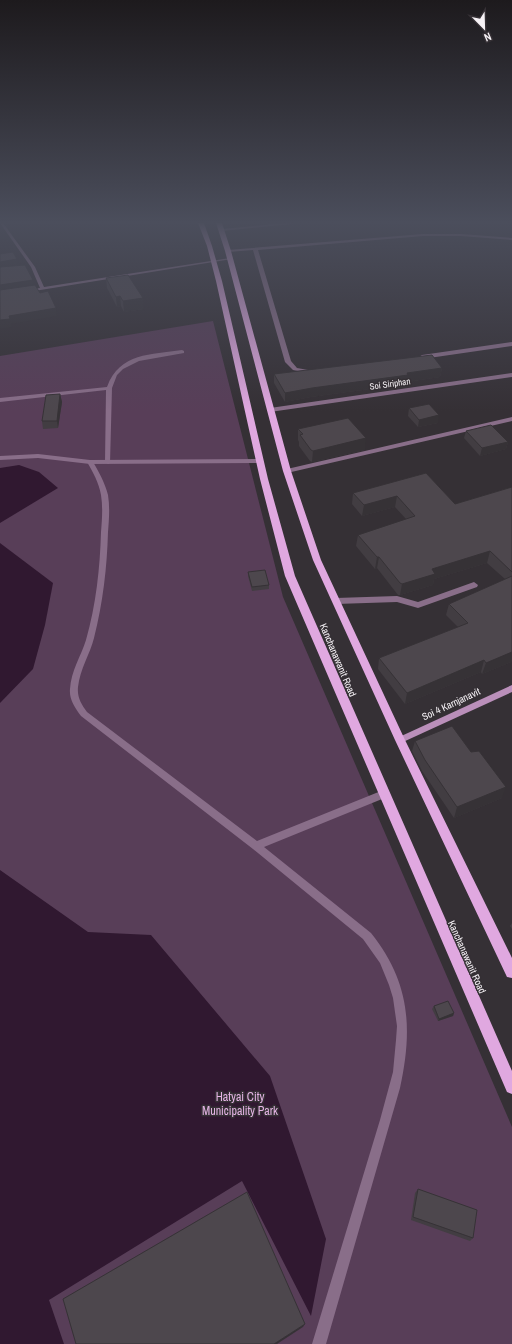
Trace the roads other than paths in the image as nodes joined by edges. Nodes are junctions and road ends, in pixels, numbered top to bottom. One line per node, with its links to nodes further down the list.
1 (42, 286): 6 (street)
2 (64, 286): 6 (street)
3 (220, 286): 18 (main road, Kanchanawanit Road)
4 (237, 286): 15 (main road)
5 (266, 286): 11 (street)
6 (43, 289): 7 (street)
7 (21, 292)
8 (512, 344): 10 (street)
9 (182, 352): 13 (street)
10 (412, 358)
11 (318, 371)
12 (512, 375): 15 (street, Soi Siriphan)
13 (109, 388): 14 (street); 20 (street)
14 (0, 400)
15 (270, 410): 21 (main road)
16 (512, 419): 21 (street)
17 (0, 458): 19 (street)
18 (259, 461): 20 (street); 26 (main road, Kanchanawanit Road)
19 (90, 462): 20 (street); 27 (street)
20 (108, 462)
21 (287, 471): 23 (main road)
22 (474, 585): 23 (street)
23 (336, 601): 25 (main road)
24 (512, 688): 25 (street, Soi 4 Karnjanavit)
25 (400, 740): 28 (main road)
26 (384, 794): 27 (street); 29 (main road, Kanchanawanit Road)
27 (256, 846): 30 (street)
28 (512, 972)
29 (512, 1087)
30 (319, 1344)

